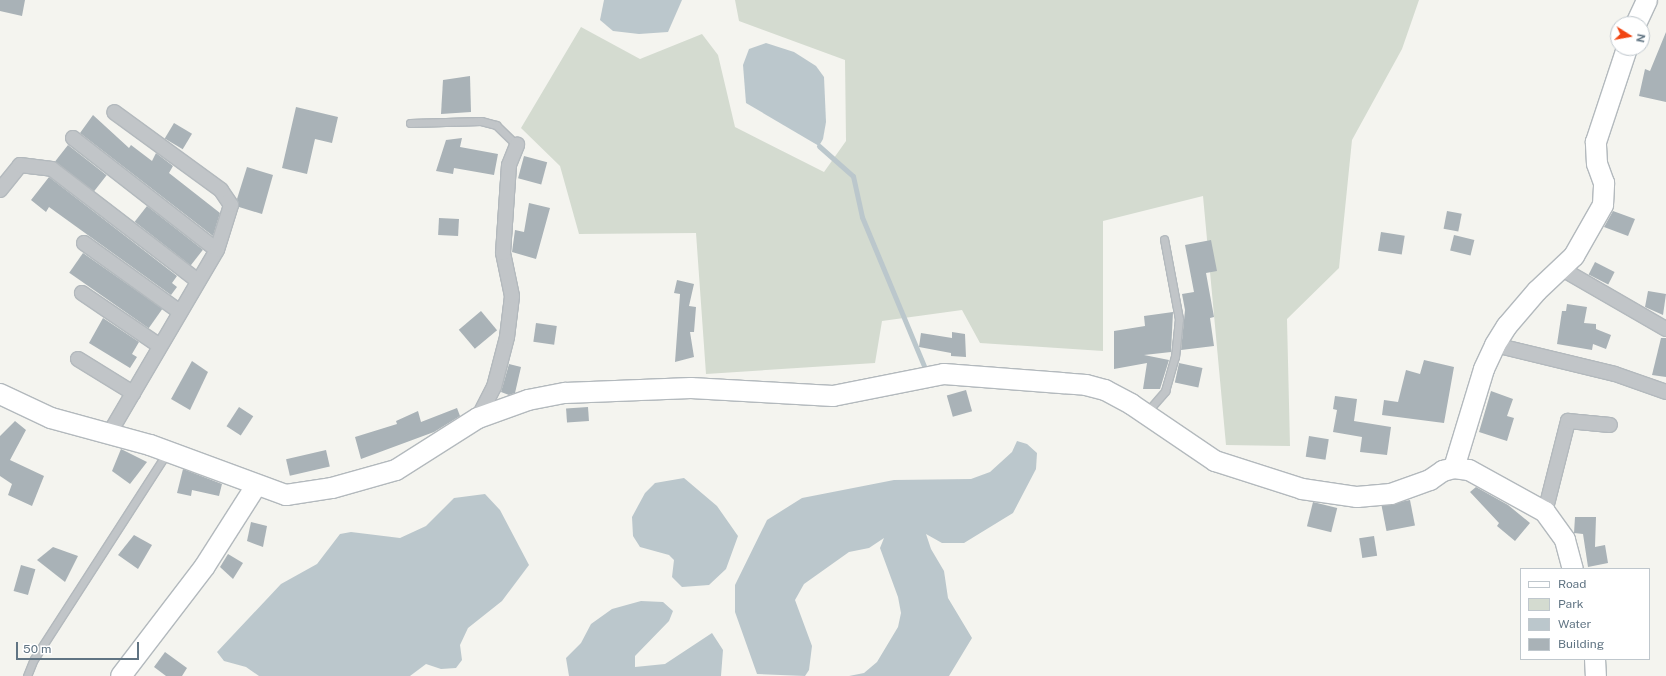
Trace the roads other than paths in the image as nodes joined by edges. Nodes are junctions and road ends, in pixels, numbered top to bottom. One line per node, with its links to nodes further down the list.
1 (1647, 0): 2 (main road)
2 (1640, 16)
3 (1624, 56): 12 (main road)
4 (114, 112): 11 (street)
5 (410, 123): 7 (lane)
6 (73, 138): 11 (street)
7 (517, 145): 24 (street)
8 (0, 190): 13 (street)
9 (1164, 239): 23 (lane)
10 (84, 243): 15 (street)
11 (217, 250): 13 (street)
12 (1562, 269): 16 (street); 17 (main road)
13 (198, 281): 15 (street)
14 (82, 293): 18 (street)
15 (180, 312): 18 (street)
16 (1666, 330)
17 (1495, 345): 20 (street); 28 (main road)
18 (160, 346): 21 (street)
19 (78, 359): 21 (street)
20 (1666, 392)
21 (133, 393): 26 (street)
22 (0, 394): 26 (main road)
23 (1144, 415): 24 (main road); 28 (main road)
24 (478, 418): 29 (main road)
25 (1610, 425): 30 (street)
26 (109, 434): 27 (main road)
27 (167, 452): 29 (main road); 33 (lane)
28 (1454, 468): 30 (main road)
29 (256, 486): 34 (main road)
30 (1546, 512): 31 (main road)
31 (1573, 568)
32 (1595, 660): 35 (main road)
33 (27, 676)
34 (121, 676)
35 (1596, 676)

